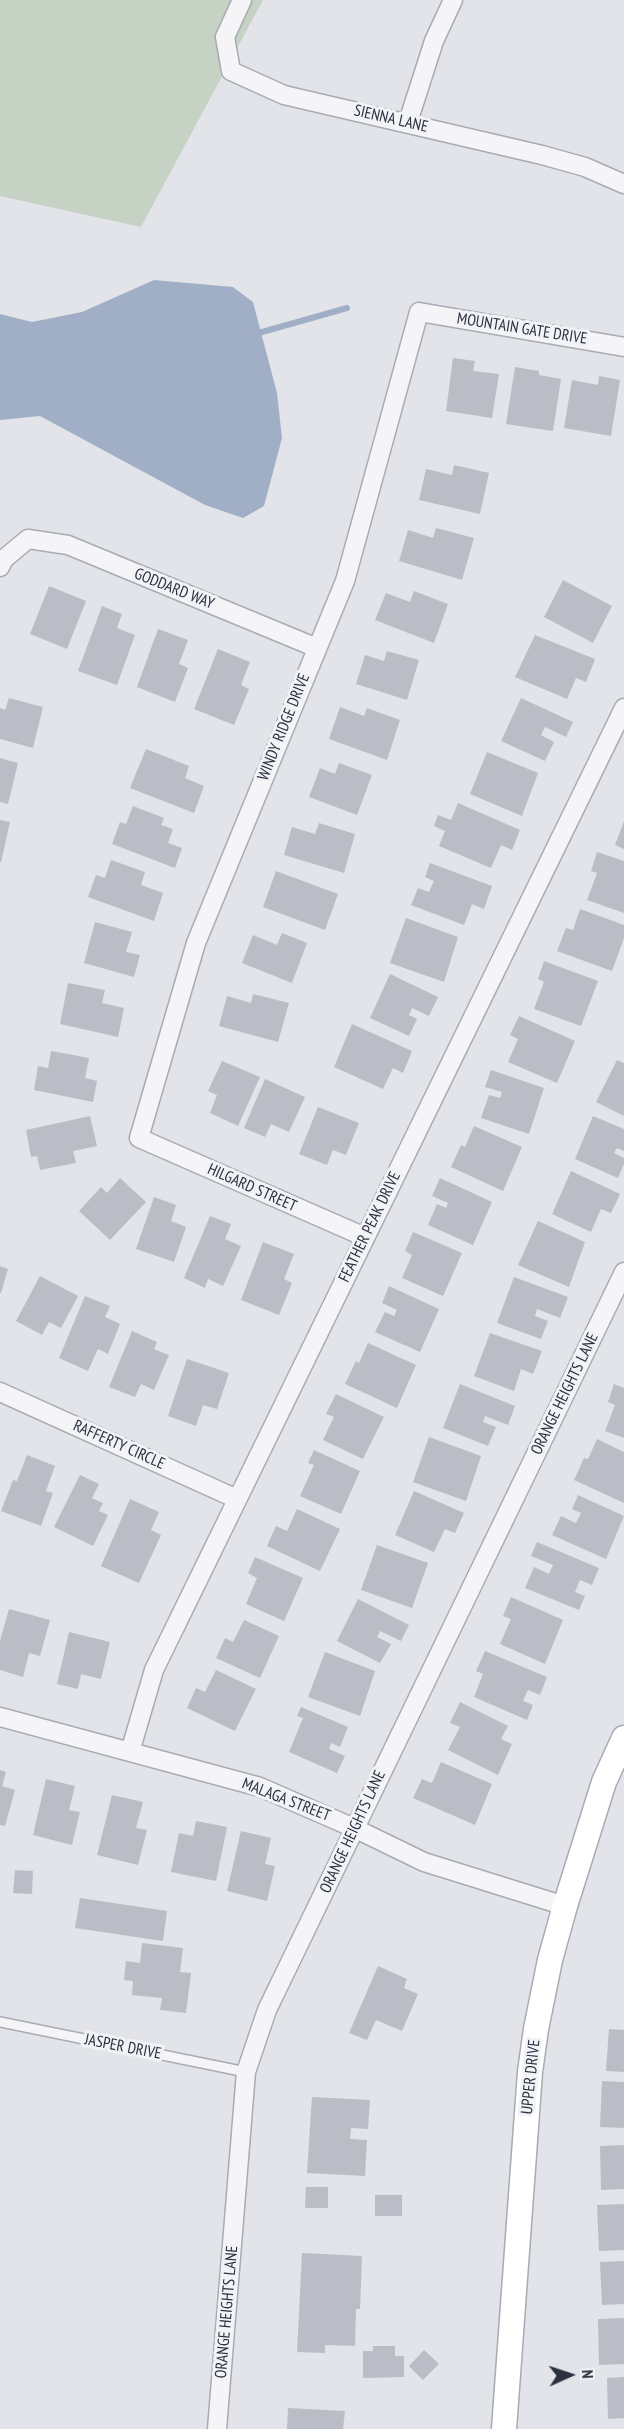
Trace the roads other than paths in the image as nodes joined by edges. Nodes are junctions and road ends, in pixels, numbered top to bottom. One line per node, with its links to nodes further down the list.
1 (242, 0): 3 (street, SIENNA LANE)
2 (453, 0): 3 (street)
3 (408, 122): 4 (street, SIENNA LANE)
4 (624, 184)
5 (419, 312): 6 (street, MOUNTAIN GATE DRIVE); 8 (street, WINDY RIDGE DRIVE)
6 (624, 346)
7 (0, 567): 8 (street, GODDARD WAY)
8 (317, 648): 10 (street, WINDY RIDGE DRIVE)
9 (624, 708): 11 (street, FEATHER PEAK DRIVE)
10 (139, 1138): 11 (street, HILGARD STREET)
11 (365, 1237): 14 (street, FEATHER PEAK DRIVE)
12 (624, 1272): 18 (street, ORANGE HEIGHTS LANE)
13 (0, 1392): 14 (street, RAFFERTY CIRCLE)
14 (237, 1498): 17 (street, FEATHER PEAK DRIVE)
15 (0, 1717): 17 (street, MALAGA STREET)
16 (624, 1738): 19 (main road, UPPER DRIVE)
17 (130, 1752): 18 (street, MALAGA STREET)
18 (354, 1828): 19 (street, MALAGA STREET); 21 (street, ORANGE HEIGHTS LANE)
19 (565, 1906): 23 (main road, UPPER DRIVE)
20 (0, 2022): 21 (lane, JASPER DRIVE)
21 (246, 2072): 22 (street, ORANGE HEIGHTS LANE)
22 (217, 2429)
23 (504, 2429)

